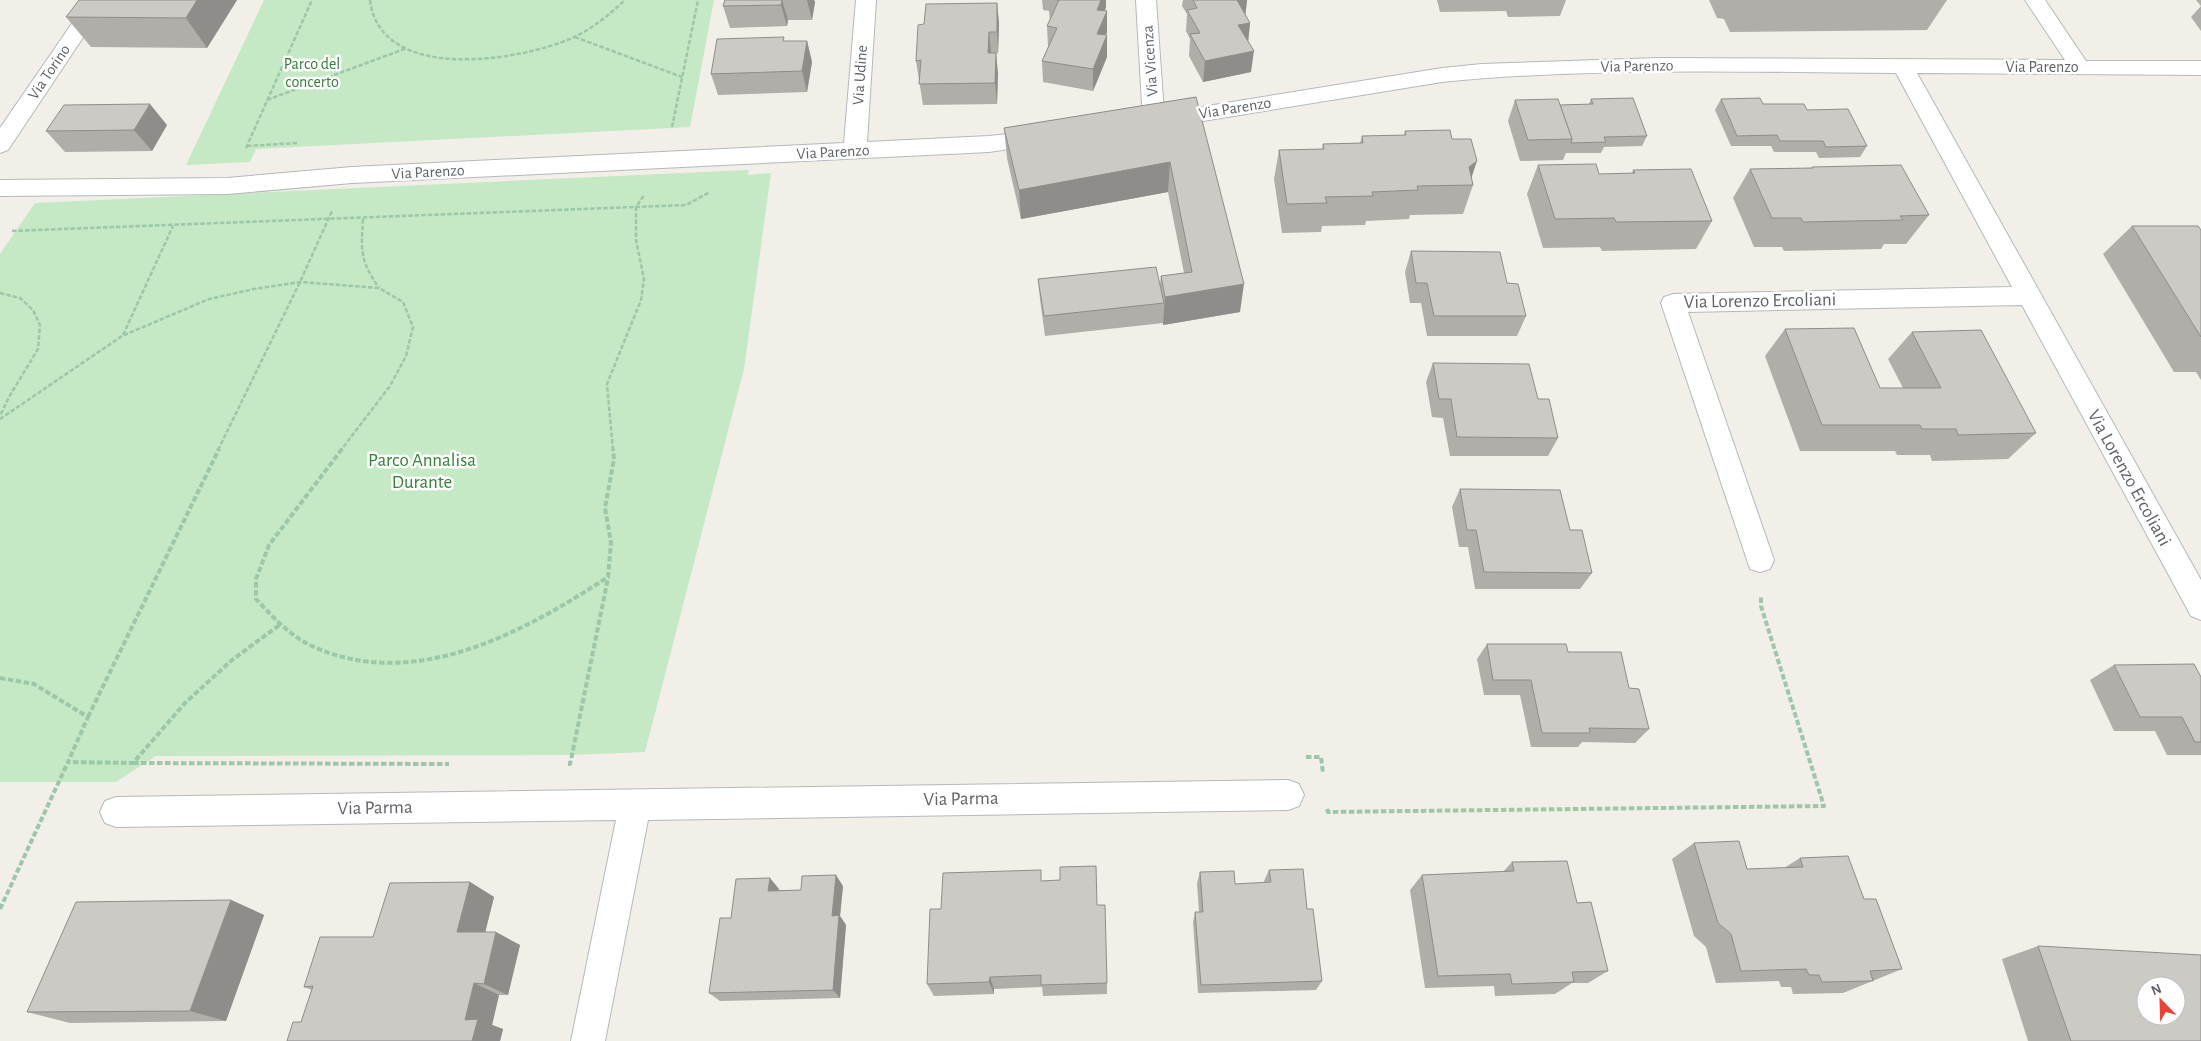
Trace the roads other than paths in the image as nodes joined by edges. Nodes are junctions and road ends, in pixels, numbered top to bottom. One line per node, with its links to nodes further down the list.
1 (98, 0): 10 (street, Via Torino)
2 (866, 0): 11 (street, Via Udine)
3 (1146, 0): 8 (street, Via Vicenza)
4 (2035, 0): 6 (street)
5 (1903, 67): 6 (street, Via Parenzo); 8 (street, Via Parenzo); 13 (street, Via Lorenzo Ercoliani)
6 (2080, 67): 7 (street, Via Parenzo)
7 (2201, 68)
8 (1145, 123)
9 (1064, 136): 11 (street, Via Parenzo)
10 (0, 144)
11 (855, 150): 12 (street, Via Parenzo)
12 (0, 188)
13 (2029, 296): 14 (street, Via Lorenzo Ercoliani); 15 (street, Via Lorenzo Ercoliani)
14 (1760, 560)
15 (2201, 607)
16 (1288, 795): 17 (street, Via Parma)
17 (635, 803): 18 (street, Via Parma); 19 (street)
18 (116, 812)
19 (588, 1041)

